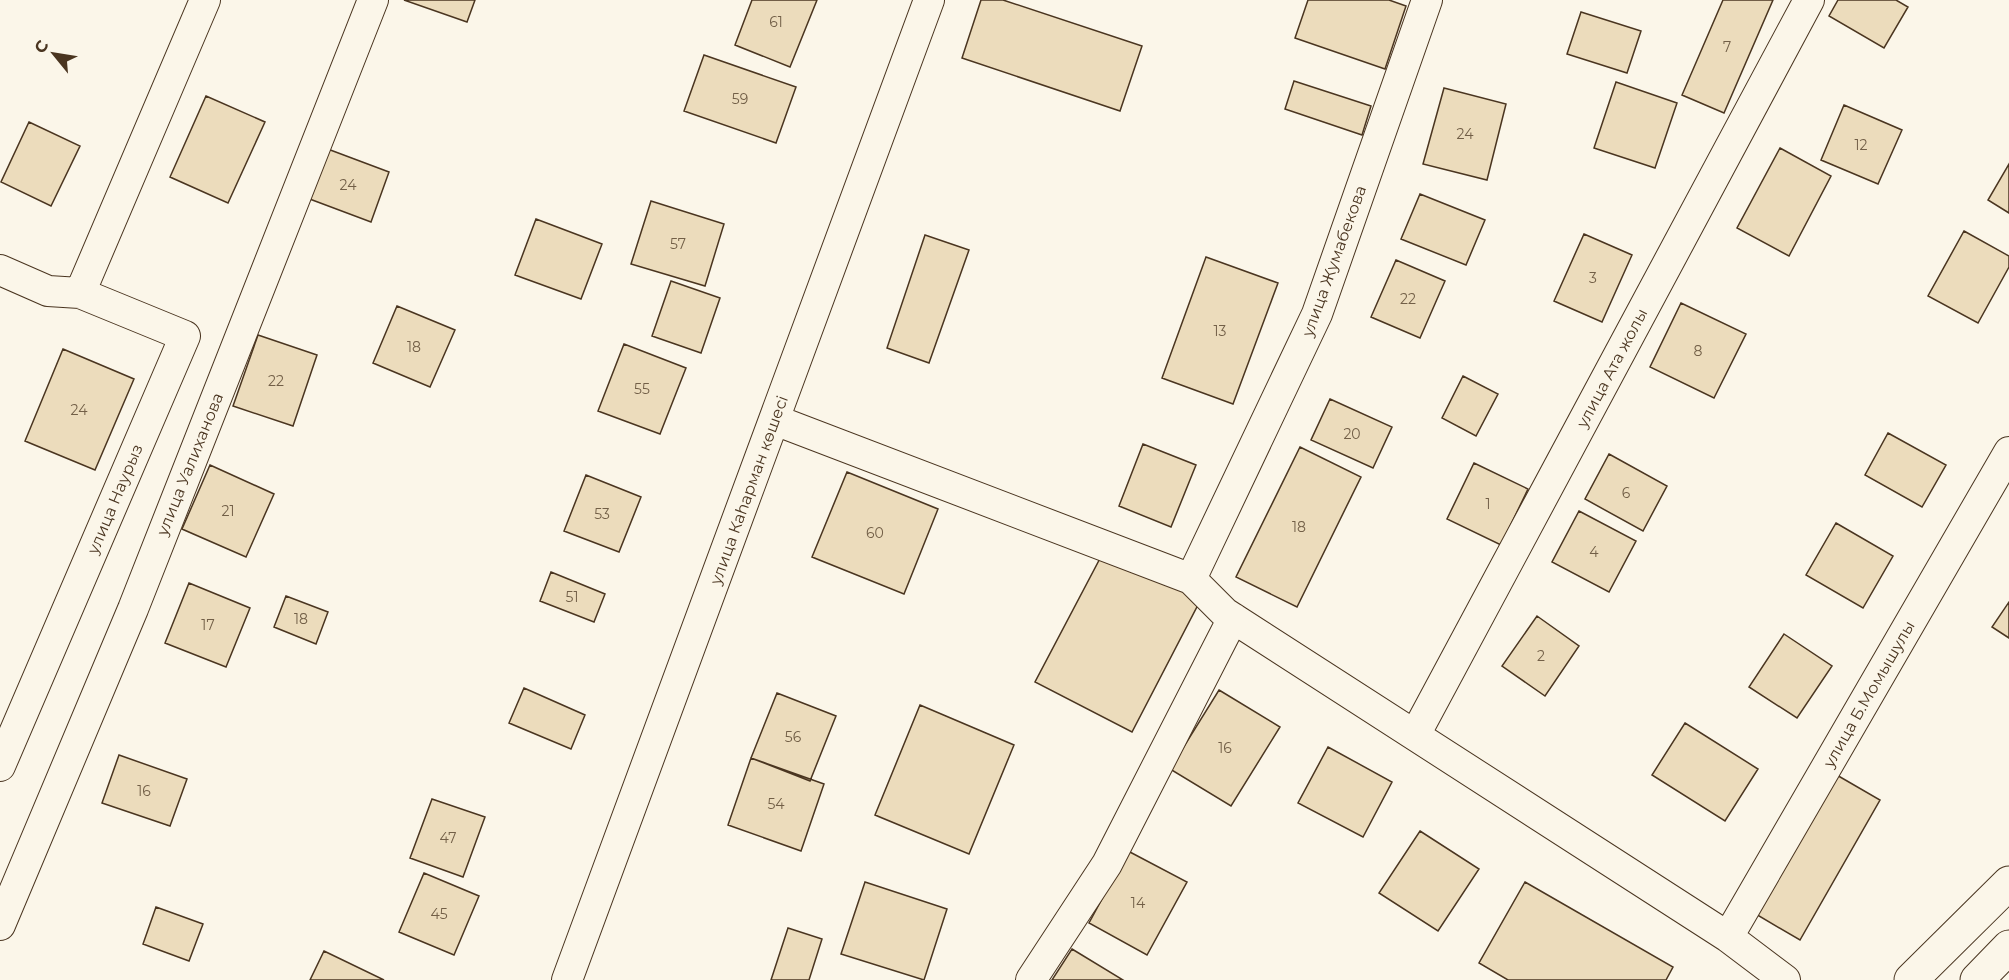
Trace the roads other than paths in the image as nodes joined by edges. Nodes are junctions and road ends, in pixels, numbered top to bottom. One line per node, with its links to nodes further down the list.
1 (205, 0): 7 (street)
2 (373, 0): 15 (street, улица Уалиханова)
3 (929, 0): 8 (street, улица Каһарман көшесі)
4 (1427, 0): 10 (street, улица Жумабекова)
5 (1809, 0): 12 (street, улица Ата жолы)
6 (0, 270): 7 (street, улица Наурыз)
7 (80, 293): 13 (street, улица Наурыз)
8 (775, 420): 10 (street); 18 (street, улица Каһарман көшесі)
9 (2009, 452): 16 (street, улица Б.Момышулы)
10 (1191, 579): 11 (street)
11 (1233, 618): 12 (street); 19 (street)
12 (1415, 735): 16 (street)
13 (0, 766)
14 (2009, 883): 21 (main road)
15 (0, 925)
16 (1728, 937): 20 (street)
17 (2009, 947): 22 (main road)
18 (567, 980)
19 (1030, 980)
20 (1785, 980)
21 (1911, 980)
22 (1977, 980)

